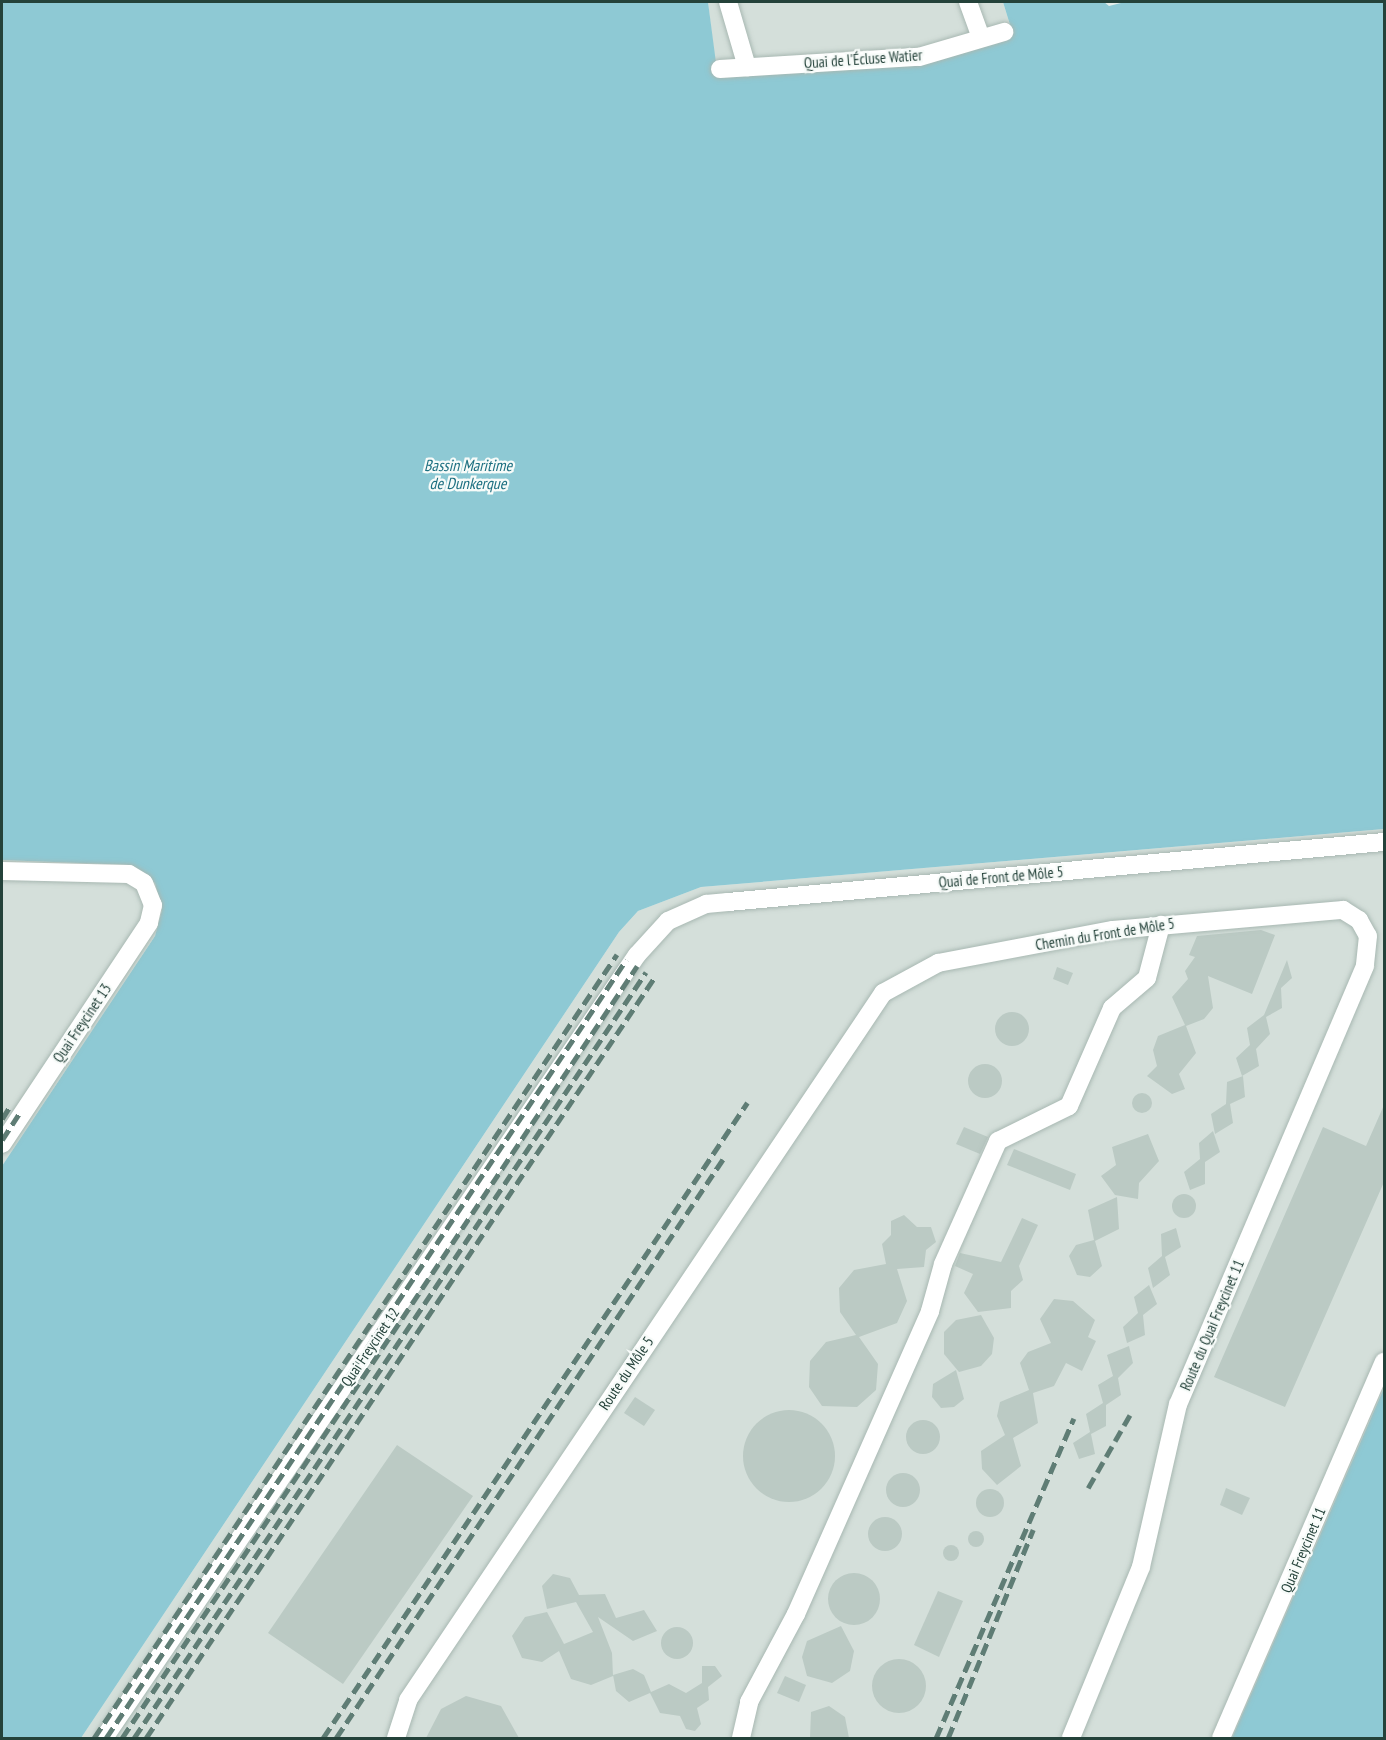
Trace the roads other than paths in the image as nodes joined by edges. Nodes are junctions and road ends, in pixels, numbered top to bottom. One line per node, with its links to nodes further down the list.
1 (728, 2): 5 (street)
2 (969, 2): 4 (street)
3 (1004, 32): 4 (street, Quai de l'Écluse Watier)
4 (981, 38): 5 (street, Quai de l'Écluse Watier)
5 (747, 67): 6 (street, Quai de l'Écluse Watier)
6 (720, 69)
7 (1384, 842): 11 (street, Quai de Front de Môle 5)
8 (2, 871): 13 (street, Quai Freycinet 13)
9 (1359, 920): 10 (street, Chemin du Front de Môle 5); 18 (street, Route du Quai Freycinet 11)
10 (1161, 925): 12 (street, Chemin du Front de Môle 5); 17 (street)
11 (637, 955): 15 (street, Quai Freycinet 12)
12 (867, 1012): 16 (street, Route du Môle 5)
13 (2, 1144)
14 (1384, 1362): 19 (street, Quai Freycinet 11)
15 (104, 1738)
16 (396, 1738)
17 (741, 1738)
18 (1071, 1738)
19 (1221, 1738)

